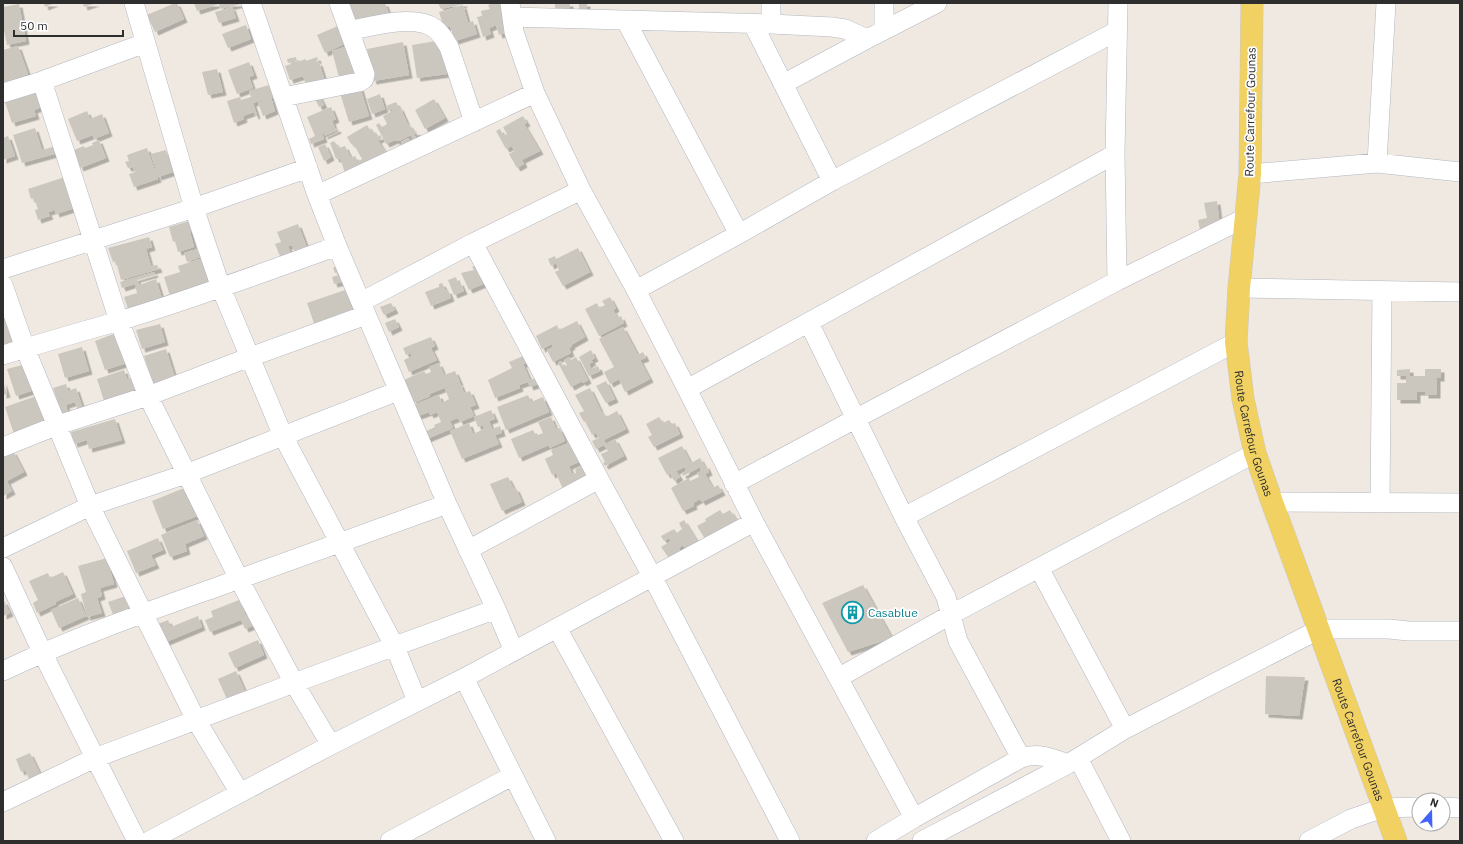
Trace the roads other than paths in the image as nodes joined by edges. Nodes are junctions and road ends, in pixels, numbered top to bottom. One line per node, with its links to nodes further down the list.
1 (134, 3): 17 (street)
2 (251, 3): 22 (street)
3 (339, 3): 14 (street)
4 (771, 3): 12 (street)
5 (884, 3): 13 (street)
6 (937, 3): 13 (street)
7 (1118, 3): 15 (street)
8 (1252, 3): 28 (main road, Route Carrefour Gounas)
9 (1386, 3): 25 (street)
10 (511, 10): 11 (street); 21 (street)
11 (626, 21): 12 (street); 34 (street)
12 (762, 24): 16 (street); 19 (street)
13 (884, 30): 16 (street)
14 (349, 31): 22 (street); 23 (street)
15 (1117, 31): 24 (street); 29 (street)
16 (867, 39): 19 (street)
17 (145, 43): 18 (street); 32 (street)
18 (42, 81): 20 (street); 35 (street)
19 (783, 84): 29 (street)
20 (3, 93)
21 (535, 93): 23 (street); 30 (street)
22 (283, 97): 26 (street)
23 (474, 122): 31 (street)
24 (1115, 154): 39 (street); 48 (street)
25 (1378, 163): 27 (street); 28 (street)
26 (308, 168): 31 (street); 32 (street)
27 (1460, 172)
28 (1250, 174): 33 (main road, Route Carrefour Gounas)
29 (832, 181): 34 (street)
30 (581, 190): 36 (street); 43 (street)
31 (317, 195): 37 (street)
32 (194, 208): 35 (street); 41 (street)
33 (1245, 218): 39 (street); 42 (main road, Route Carrefour Gounas)
34 (739, 234): 43 (street)
35 (92, 239): 38 (street); 47 (street)
36 (474, 243): 46 (street); 62 (street)
37 (337, 246): 41 (street); 46 (street)
38 (3, 269)
39 (1117, 281): 56 (street)
40 (3, 285): 50 (street)
41 (221, 288): 47 (street); 52 (street)
42 (1239, 288): 44 (street); 49 (main road, Route Carrefour Gounas)
43 (636, 290): 53 (street)
44 (1382, 291): 45 (street); 65 (street)
45 (1460, 292)
46 (364, 309): 52 (street); 54 (street)
47 (119, 321): 50 (street); 55 (street)
48 (809, 323): 53 (street); 56 (street)
49 (1236, 342): 60 (main road, Route Carrefour Gounas); 69 (street)
50 (25, 348): 51 (street); 57 (street)
51 (3, 356)
52 (250, 357): 55 (street); 58 (street)
53 (687, 389): 63 (street)
54 (398, 391): 58 (street); 67 (street)
55 (148, 396): 57 (street); 61 (street)
56 (855, 418): 63 (street); 69 (street)
57 (58, 425): 59 (street); 68 (street)
58 (283, 436): 61 (street); 71 (street)
59 (3, 447)
60 (1255, 453): 64 (main road, Route Carrefour Gounas); 75 (street)
61 (186, 474): 68 (street); 77 (street)
62 (599, 479): 73 (street); 76 (street)
63 (734, 484): 70 (street)
64 (1272, 502): 65 (street); 82 (main road, Route Carrefour Gounas)
65 (1380, 503): 66 (street)
66 (1460, 503)
67 (446, 504): 71 (street); 73 (street)
68 (90, 506): 72 (street); 79 (street)
69 (904, 517): 80 (street)
70 (754, 522): 76 (street); 89 (street)
71 (340, 544): 77 (street); 84 (street)
72 (3, 548)
73 (468, 550): 78 (street)
74 (3, 567): 86 (street)
75 (1039, 568): 80 (street); 93 (street)
76 (652, 576): 81 (street); 111 (street)
77 (239, 580): 79 (street); 90 (street)
78 (496, 609): 84 (street); 85 (street)
79 (143, 614): 86 (street); 92 (street)
80 (952, 614): 89 (street); 96 (street)
81 (557, 628): 85 (street); 110 (street)
82 (1320, 629): 83 (street); 93 (street); 103 (main road, Route Carrefour Gounas)
83 (1460, 631)
84 (395, 647): 90 (street); 91 (street)
85 (514, 651): 88 (street)
86 (42, 652): 87 (street); 95 (street)
87 (3, 672)
88 (464, 678): 91 (street); 98 (street)
89 (838, 678): 105 (street)
90 (294, 683): 92 (street); 94 (street)
91 (418, 701): 94 (street)
92 (196, 720): 95 (street); 100 (street)
93 (1124, 729): 97 (street)
94 (331, 745): 100 (street)
95 (95, 758): 101 (street); 106 (street)
96 (1021, 758): 97 (street); 99 (street)
97 (1073, 761): 104 (street); 114 (street)
98 (512, 776): 108 (street); 109 (street)
99 (963, 792): 104 (street); 105 (street)
100 (240, 793): 107 (street)
101 (3, 802)
102 (1411, 806): 103 (street)
103 (1383, 808): 115 (street); 116 (main road, Route Carrefour Gounas)
104 (976, 813): 113 (street)
105 (914, 818): 112 (street)
106 (137, 841)
107 (149, 841)
108 (390, 841)
109 (546, 841)
110 (674, 841)
111 (790, 841)
112 (876, 841)
113 (922, 841)
114 (1121, 841)
115 (1309, 841)
116 (1396, 841)

